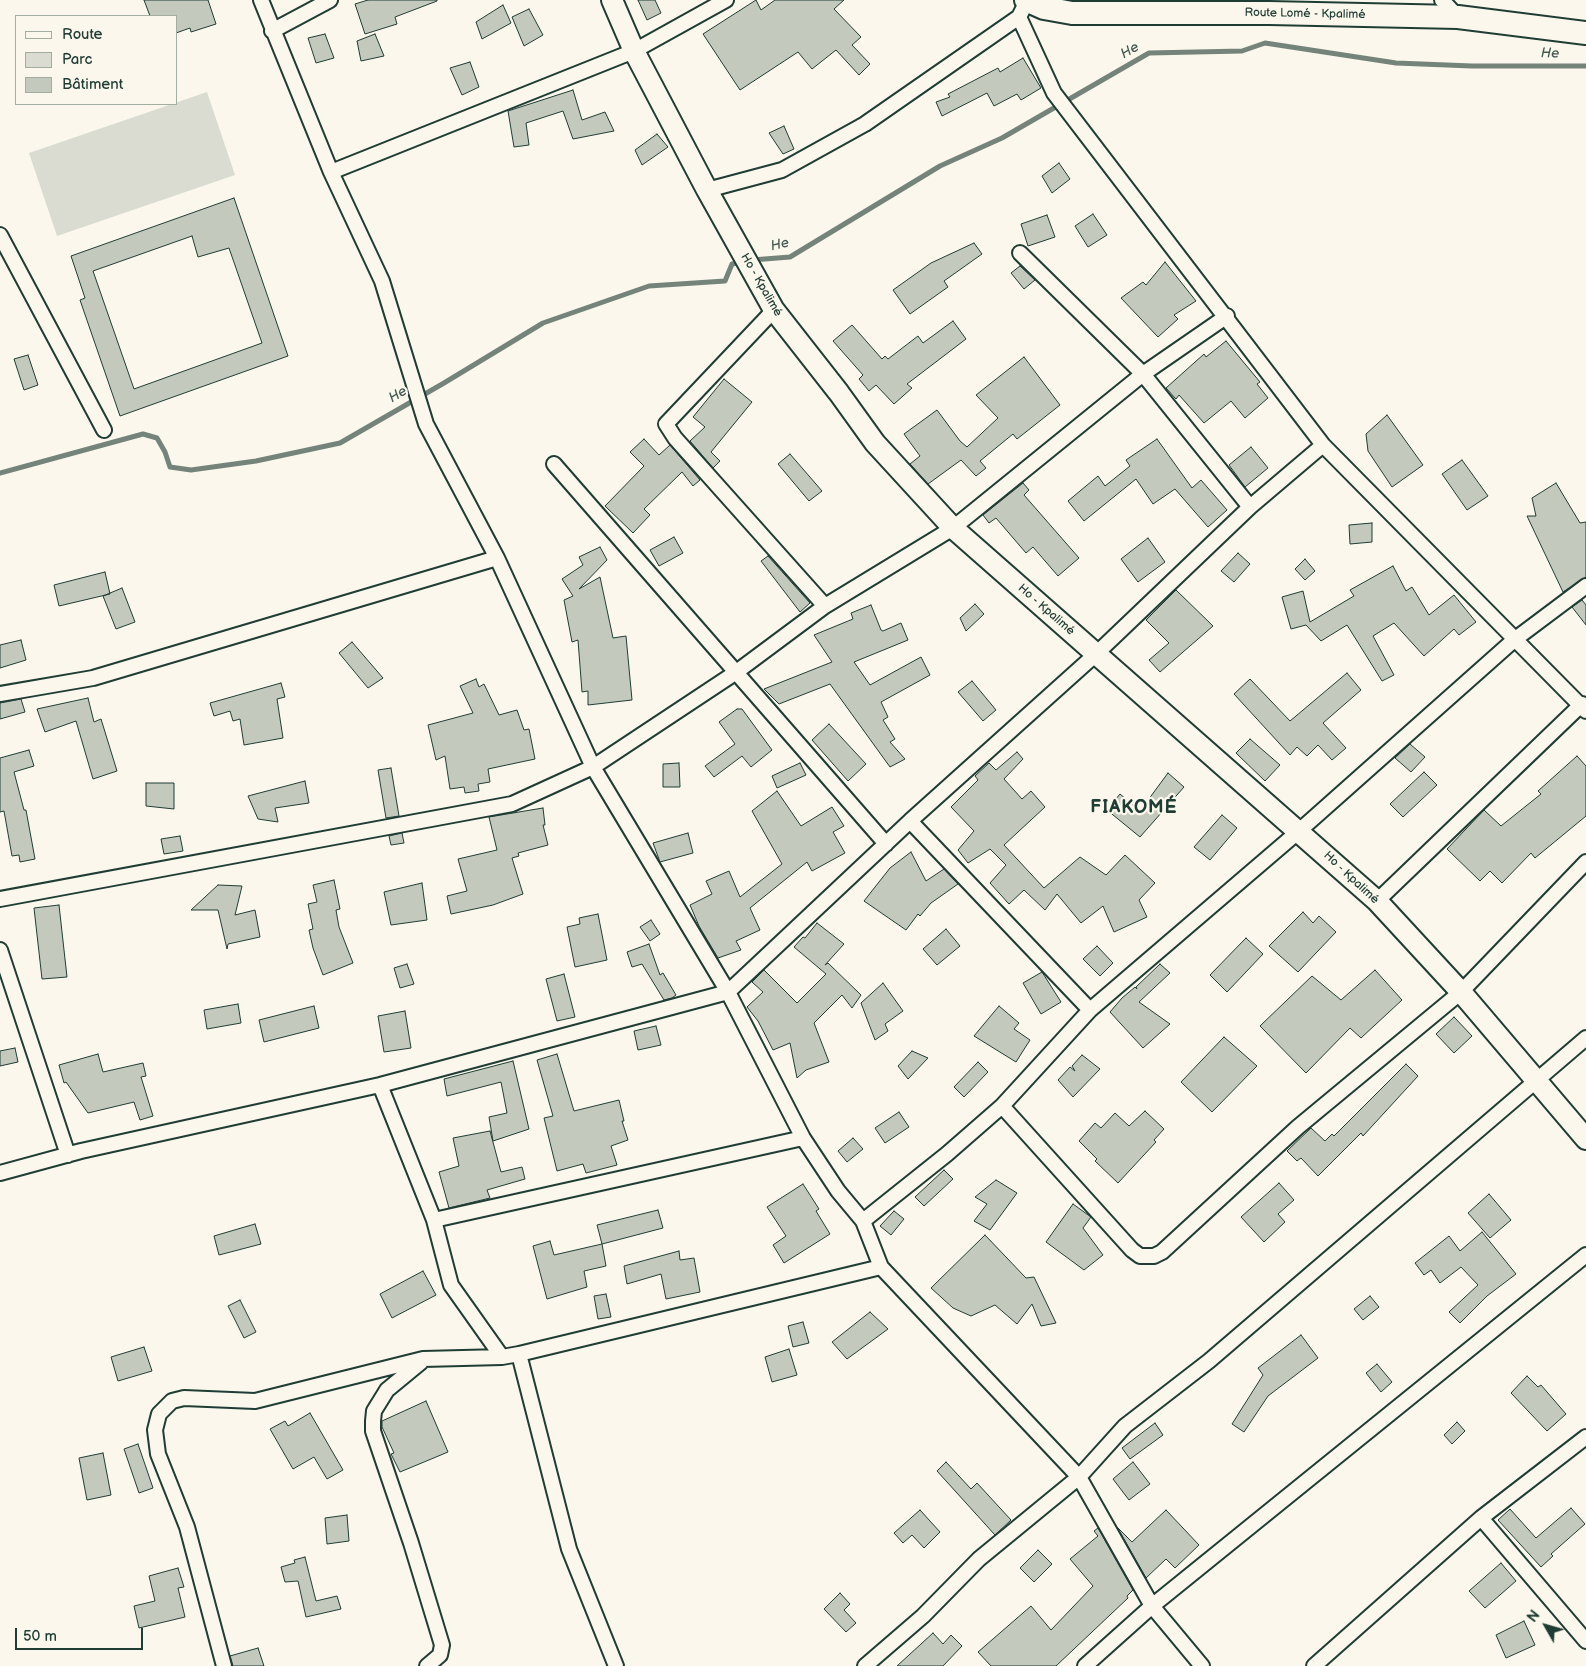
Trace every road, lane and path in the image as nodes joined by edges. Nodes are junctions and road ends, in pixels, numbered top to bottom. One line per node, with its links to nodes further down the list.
1 (260, 0): 8 (street)
2 (330, 0): 8 (street)
3 (612, 0): 10 (main road, Ho - Kpalimé)
4 (726, 0): 10 (street)
5 (1442, 0): 7 (street)
6 (1024, 6): 7 (main road, Route Lomé - Kpalimé); 12 (street); 16 (street)
7 (1458, 17): 9 (main road, Route Lomé - Kpalimé)
8 (272, 31): 11 (street)
9 (1586, 33)
10 (634, 51): 11 (street); 12 (main road, Ho - Kpalimé)
11 (331, 172): 23 (street)
12 (706, 190): 15 (main road, Ho - Kpalimé)
13 (0, 235): 18 (street)
14 (1020, 253): 17 (street)
15 (774, 310): 22 (main road, Ho - Kpalimé); 25 (street)
16 (1226, 316): 17 (street); 19 (street)
17 (1143, 374): 21 (street); 22 (street)
18 (104, 430)
19 (1323, 445): 21 (street); 26 (street)
20 (554, 464): 28 (street)
21 (1250, 507): 27 (street)
22 (953, 528): 25 (street); 27 (main road, Ho - Kpalimé)
23 (497, 558): 29 (street); 31 (street)
24 (1586, 586): 26 (street)
25 (826, 606): 28 (street)
26 (1514, 640): 30 (street); 33 (street)
27 (1096, 654): 32 (street); 33 (main road, Ho - Kpalimé)
28 (735, 672): 31 (street); 34 (street)
29 (0, 694)
30 (1584, 708): 37 (street)
31 (593, 767): 36 (street); 39 (street)
32 (910, 822): 34 (street); 41 (street)
33 (1300, 831): 37 (main road, Ho - Kpalimé); 41 (street)
34 (886, 844): 39 (street)
35 (1586, 862): 40 (street)
36 (0, 900)
37 (1377, 901): 40 (main road, Ho - Kpalimé)
38 (0, 950): 48 (street)
39 (728, 992): 44 (street); 46 (street)
40 (1462, 992): 43 (main road, Ho - Kpalimé); 45 (street)
41 (1090, 1010): 45 (street)
42 (1586, 1038): 43 (street)
43 (1536, 1079): 47 (main road, Ho - Kpalimé); 58 (street)
44 (380, 1085): 48 (street); 50 (street)
45 (1002, 1106): 51 (street)
46 (803, 1138): 50 (street); 51 (street)
47 (1586, 1139)
48 (68, 1155): 49 (street)
49 (0, 1173)
50 (434, 1220): 55 (street)
51 (863, 1221): 53 (street)
52 (1586, 1255): 60 (street)
53 (881, 1267): 54 (street); 58 (street)
54 (519, 1354): 55 (street); 64 (street)
55 (502, 1357): 56 (street)
56 (423, 1360): 62 (street); 63 (street)
57 (1586, 1437): 59 (street)
58 (1079, 1477): 60 (street); 65 (street)
59 (1481, 1518): 61 (street); 68 (street)
60 (1152, 1606): 66 (street); 67 (street)
61 (1585, 1639)
62 (224, 1666)
63 (427, 1666)
64 (616, 1666)
65 (865, 1666)
66 (1085, 1666)
67 (1202, 1666)
68 (1314, 1666)

